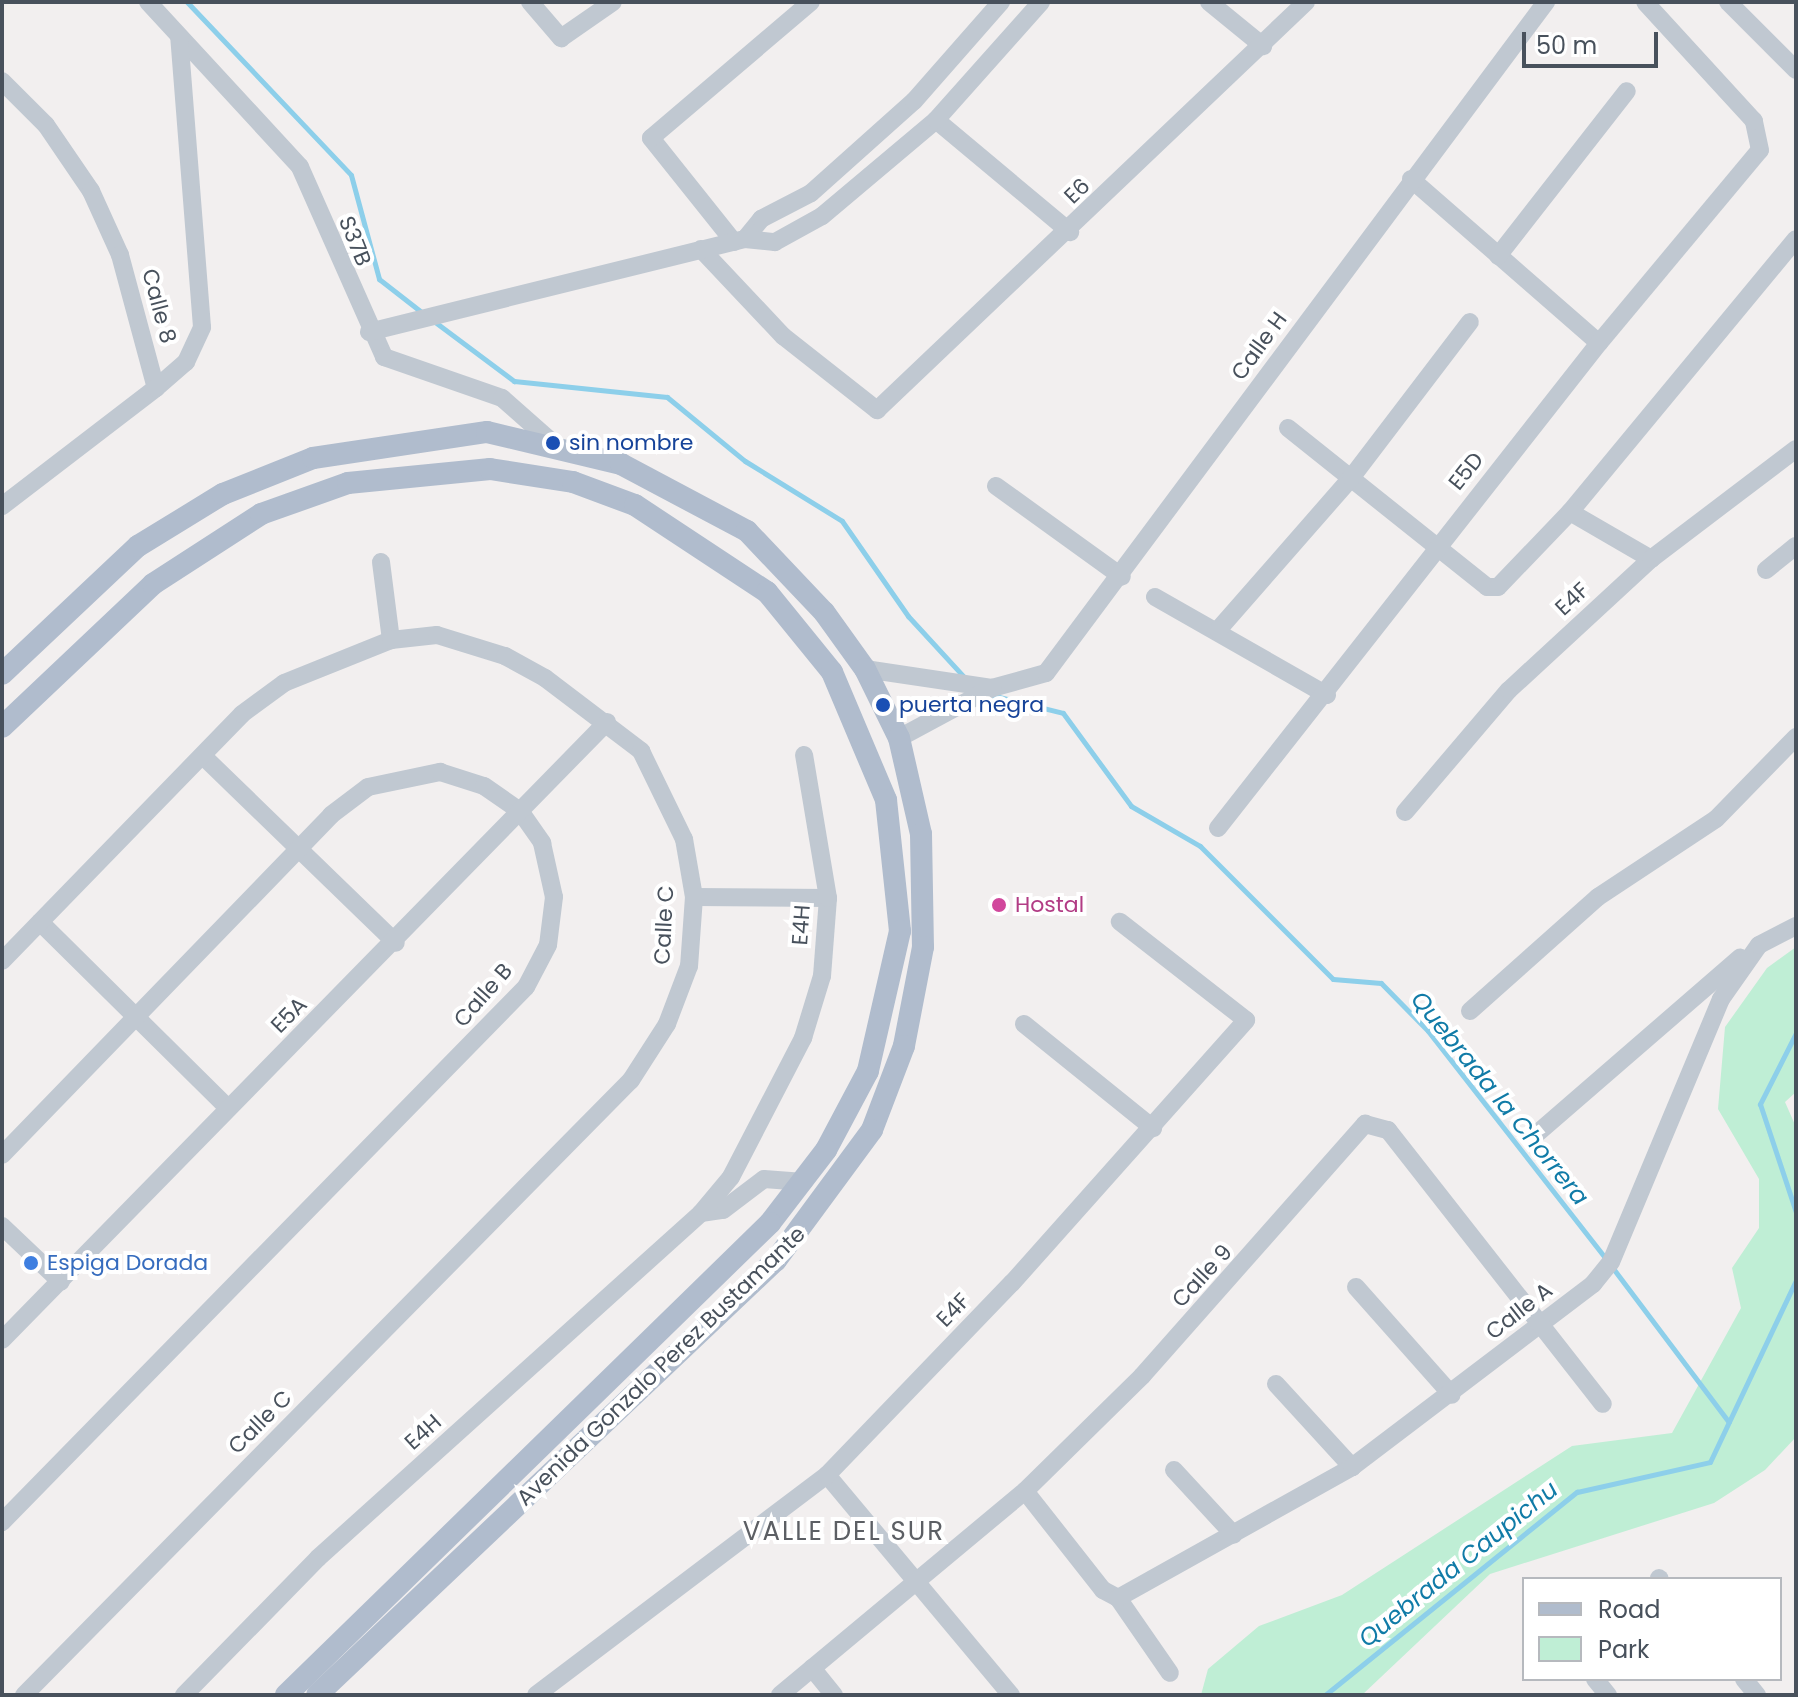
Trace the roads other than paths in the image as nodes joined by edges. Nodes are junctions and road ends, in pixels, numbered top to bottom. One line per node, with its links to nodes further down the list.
1 (148, 2): 12 (street, S37B)
2 (530, 2): 3 (street)
3 (613, 2)
4 (811, 2): 21 (street)
5 (1001, 2): 21 (street)
6 (1041, 2): 17 (street)
7 (1209, 2): 13 (street)
8 (1306, 2): 13 (street, E6)
9 (1546, 2): 18 (street, Calle H)
10 (1645, 2): 26 (street, E5D)
11 (1728, 2): 14 (street)
12 (179, 37): 25 (street, S37B); 27 (street)
13 (1263, 46): 19 (street, E6)
14 (1796, 70)
15 (2, 81): 27 (street, Calle 8)
16 (1627, 91): 23 (street)
17 (936, 120): 19 (street); 21 (street)
18 (1411, 179): 23 (street); 40 (street, Calle H)
19 (1070, 232): 22 (street, E6)
20 (1796, 239): 34 (street)
21 (740, 240): 22 (street)
22 (701, 249): 25 (street)
23 (1498, 256): 26 (street)
24 (1470, 322): 31 (street)
25 (369, 332): 29 (street, S37B)
26 (1599, 343): 35 (street, E5D)
27 (156, 388): 33 (street)
28 (1288, 428): 31 (street)
29 (553, 443): 44 (main road, Avenida Gonzalo Perez Bustamante); 45 (main road, Avenida Gonzalo Perez Bustamante)
30 (1796, 449): 37 (street, E4F)
31 (1351, 478): 35 (street); 42 (street)
32 (996, 486): 40 (street)
33 (2, 506)
34 (1570, 512): 35 (street); 37 (street)
35 (1437, 546): 47 (street, E5D)
36 (1796, 546): 39 (street)
37 (1651, 559): 55 (street, E4F)
38 (381, 562): 43 (street)
39 (1766, 570)
40 (1122, 577): 46 (street, Calle H)
41 (1155, 597): 42 (street)
42 (1218, 630): 47 (street)
43 (391, 640): 48 (street, Calle C); 53 (street, Calle C)
44 (865, 669): 46 (street, Calle H); 51 (main road, Avenida Gonzalo Perez Bustamante)
45 (2, 674)
46 (992, 688): 51 (street, Calle H)
47 (1327, 695): 56 (street, E5D)
48 (607, 722): 54 (street, E5A); 58 (street, Calle C)
49 (2, 727): 73 (main road, Avenida Gonzalo Perez Bustamante)
50 (1796, 737): 66 (street)
51 (899, 738): 96 (main road, Avenida Gonzalo Perez Bustamante)
52 (804, 755): 59 (street, E4H)
53 (204, 757): 57 (street); 60 (street, Calle C)
54 (520, 811): 57 (street, Calle B); 63 (street, E5A); 87 (street, Calle B)
55 (1405, 812)
56 (1218, 828)
57 (298, 850): 63 (street); 67 (street, Calle B)
58 (694, 897): 59 (street); 93 (street, Calle C)
59 (828, 898): 74 (street, E4H)
60 (40, 922): 65 (street, Calle C); 67 (street)
61 (1120, 922): 70 (street, E4F)
62 (1796, 926): 64 (street, Calle A)
63 (396, 943): 69 (street, E5A)
64 (1759, 945): 71 (street); 78 (street, Calle A)
65 (2, 961)
66 (1470, 1011)
67 (133, 1016): 69 (street); 72 (street, Calle B)
68 (1024, 1024): 70 (street)
69 (228, 1108): 76 (street, E5A)
70 (1153, 1128): 85 (street, E4F)
71 (1533, 1137)
72 (2, 1155)
73 (804, 1182): 74 (street, E4H); 95 (main road, Avenida Gonzalo Perez Bustamante)
74 (701, 1213): 94 (street, E4H)
75 (2, 1226): 76 (street)
76 (61, 1282): 79 (street, E5A)
77 (1356, 1287): 81 (street)
78 (1544, 1322): 81 (street, Calle A); 82 (street, Calle 9); 86 (street, Calle 9)
79 (2, 1340)
80 (1276, 1384): 83 (street)
81 (1452, 1395): 83 (street, Calle A)
82 (1603, 1404)
83 (1352, 1467): 88 (street, Calle A)
84 (1174, 1470): 88 (street)
85 (827, 1475): 89 (street); 97 (street, E4F)
86 (1025, 1491): 89 (street, Calle 9); 90 (street)
87 (2, 1522)
88 (1234, 1535): 90 (street, Calle A)
89 (914, 1580): 91 (street, Calle 9); 100 (street)
90 (1118, 1598): 92 (street)
91 (812, 1668): 98 (street, Calle 9); 99 (street)
92 (1170, 1673)
93 (24, 1695)
94 (184, 1695)
95 (286, 1695)
96 (317, 1695)
97 (536, 1695)
98 (780, 1695)
99 (834, 1695)
100 (1011, 1695)

